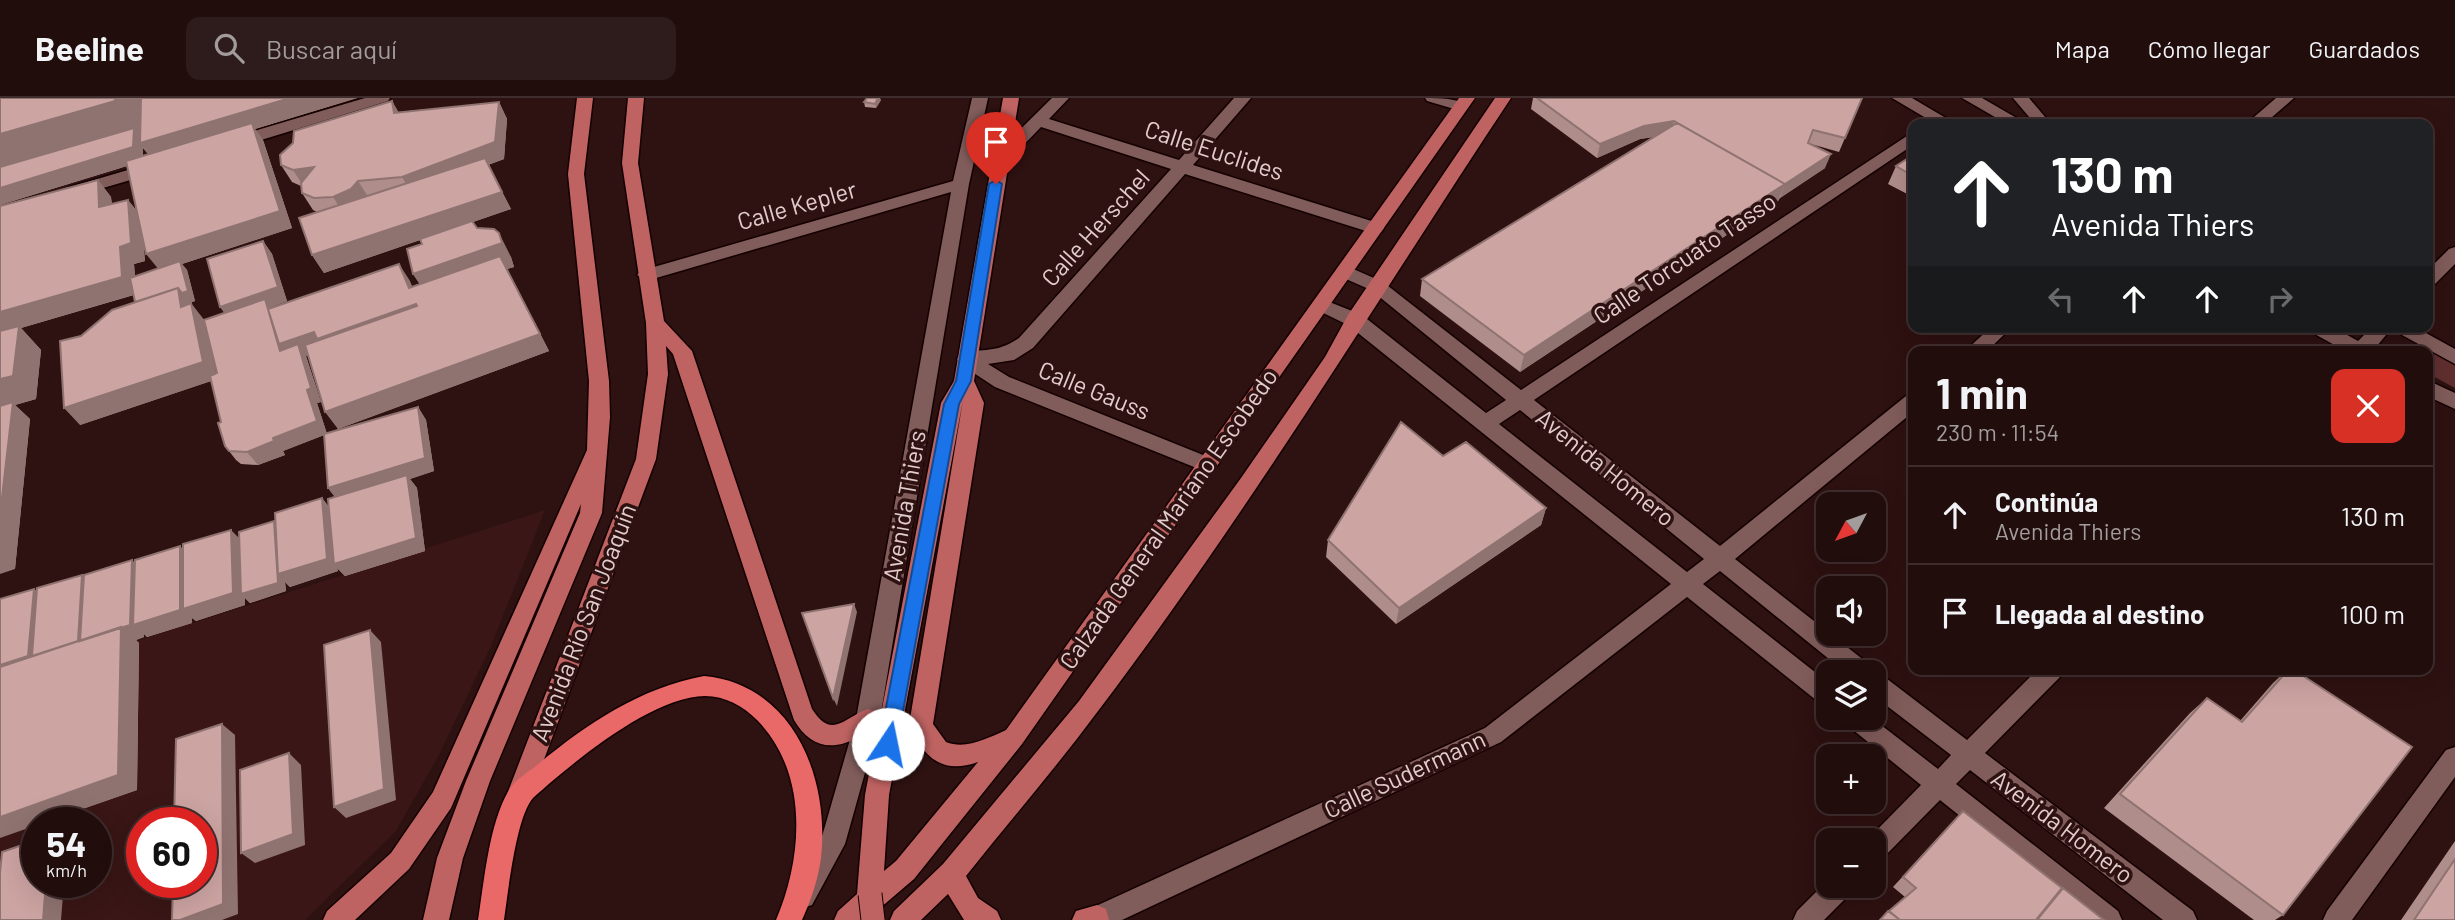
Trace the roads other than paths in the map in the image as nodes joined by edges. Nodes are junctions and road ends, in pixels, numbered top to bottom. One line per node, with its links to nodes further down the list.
1 (382, 98): 22 (street)
2 (585, 98): 51 (main road, Avenida Río San Joaquín)
3 (636, 98): 31 (main road, Avenida Río San Joaquín)
4 (980, 98): 26 (street, Avenida Thiers)
5 (1011, 98): 23 (main road)
6 (1061, 98): 20 (street)
7 (1244, 98): 25 (street, Calle Herschel)
8 (1433, 98): 14 (street)
9 (1503, 98): 33 (main road, Calzada General Mariano Escobedo)
10 (1900, 98): 15 (street)
11 (1971, 98): 16 (street); 17 (street)
12 (2021, 98): 18 (street)
13 (2286, 98): 19 (street)
14 (1464, 102): 28 (main road, Calzada General Mariano Escobedo)
15 (1934, 119)
16 (1945, 119)
17 (2011, 119)
18 (2039, 119)
19 (2260, 119)
20 (1037, 121): 23 (street); 25 (street, Calle Euclides)
21 (1908, 140): 47 (street, Calle Torcuato Tasso)
22 (211, 150)
23 (1000, 159): 45 (main road)
24 (171, 162): 27 (street)
25 (1184, 166): 28 (street, Calle Euclides); 45 (street, Calle Herschel)
26 (961, 184): 31 (street, Calle Kepler); 59 (street, Avenida Thiers)
27 (66, 194)
28 (1375, 228): 30 (main road, Calzada General Mariano Escobedo)
29 (2455, 253): 32 (street)
30 (1345, 272): 33 (street, Avenida Homero); 34 (main road, Calzada General Mariano Escobedo)
31 (646, 275): 36 (main road, Avenida Río San Joaquín)
32 (2433, 276)
33 (1377, 286): 35 (main road, Calzada General Mariano Escobedo); 47 (street, Avenida Homero)
34 (1322, 305): 35 (street, Avenida Homero); 52 (main road, Calzada General Mariano Escobedo)
35 (1355, 320): 50 (street, Avenida Homero); 67 (main road, Calzada General Mariano Escobedo)
36 (655, 323): 59 (main road); 65 (main road, Avenida Río San Joaquín)
37 (1996, 333): 41 (street)
38 (2329, 333): 42 (street)
39 (2378, 333): 43 (street)
40 (2410, 333): 44 (street)
41 (1980, 346)
42 (2352, 346)
43 (2366, 346)
44 (2455, 357)
45 (965, 370): 52 (street, Calle Gauss); 61 (main road); 75 (main road, bridge)
46 (2433, 390): 48 (street)
47 (1520, 399): 50 (street, Calle Torcuato Tasso); 53 (street, Avenida Homero)
48 (2455, 402)
49 (1908, 405): 53 (street)
50 (1486, 423): 54 (street, Avenida Homero)
51 (600, 438): 71 (main road); 72 (main road, Avenida Río San Joaquín)
52 (1206, 464): 61 (main road, Calzada General Mariano Escobedo)
53 (1718, 559): 54 (street, Calle Sudermann); 55 (street, Avenida Homero)
54 (1687, 583): 57 (street, Avenida Homero); 70 (street, Calle Sudermann)
55 (1847, 660)
56 (2047, 675): 62 (street)
57 (1816, 686)
58 (1886, 691): 62 (street, Avenida Homero)
59 (869, 719): 69 (street, Avenida Thiers)
60 (1870, 730): 64 (street, Avenida Homero)
61 (1014, 737): 74 (main road, Calzada General Mariano Escobedo)
62 (1969, 756): 64 (street); 80 (street, Avenida Homero)
63 (2455, 758): 81 (street)
64 (1938, 784): 66 (street); 79 (street, Avenida Homero)
65 (517, 797): 69 (highway); 73 (highway, Avenida Río San Joaquín)
66 (1886, 838)
67 (952, 873): 76 (main road, Calzada General Mariano Escobedo); 77 (main road)
68 (1828, 898): 78 (street)
69 (793, 912)
70 (1092, 919)
71 (336, 920)
72 (436, 920)
73 (491, 920)
74 (847, 920)
75 (873, 920)
76 (903, 920)
77 (988, 920)
78 (1807, 920)
79 (2109, 920)
80 (2184, 920)
81 (2336, 920)

